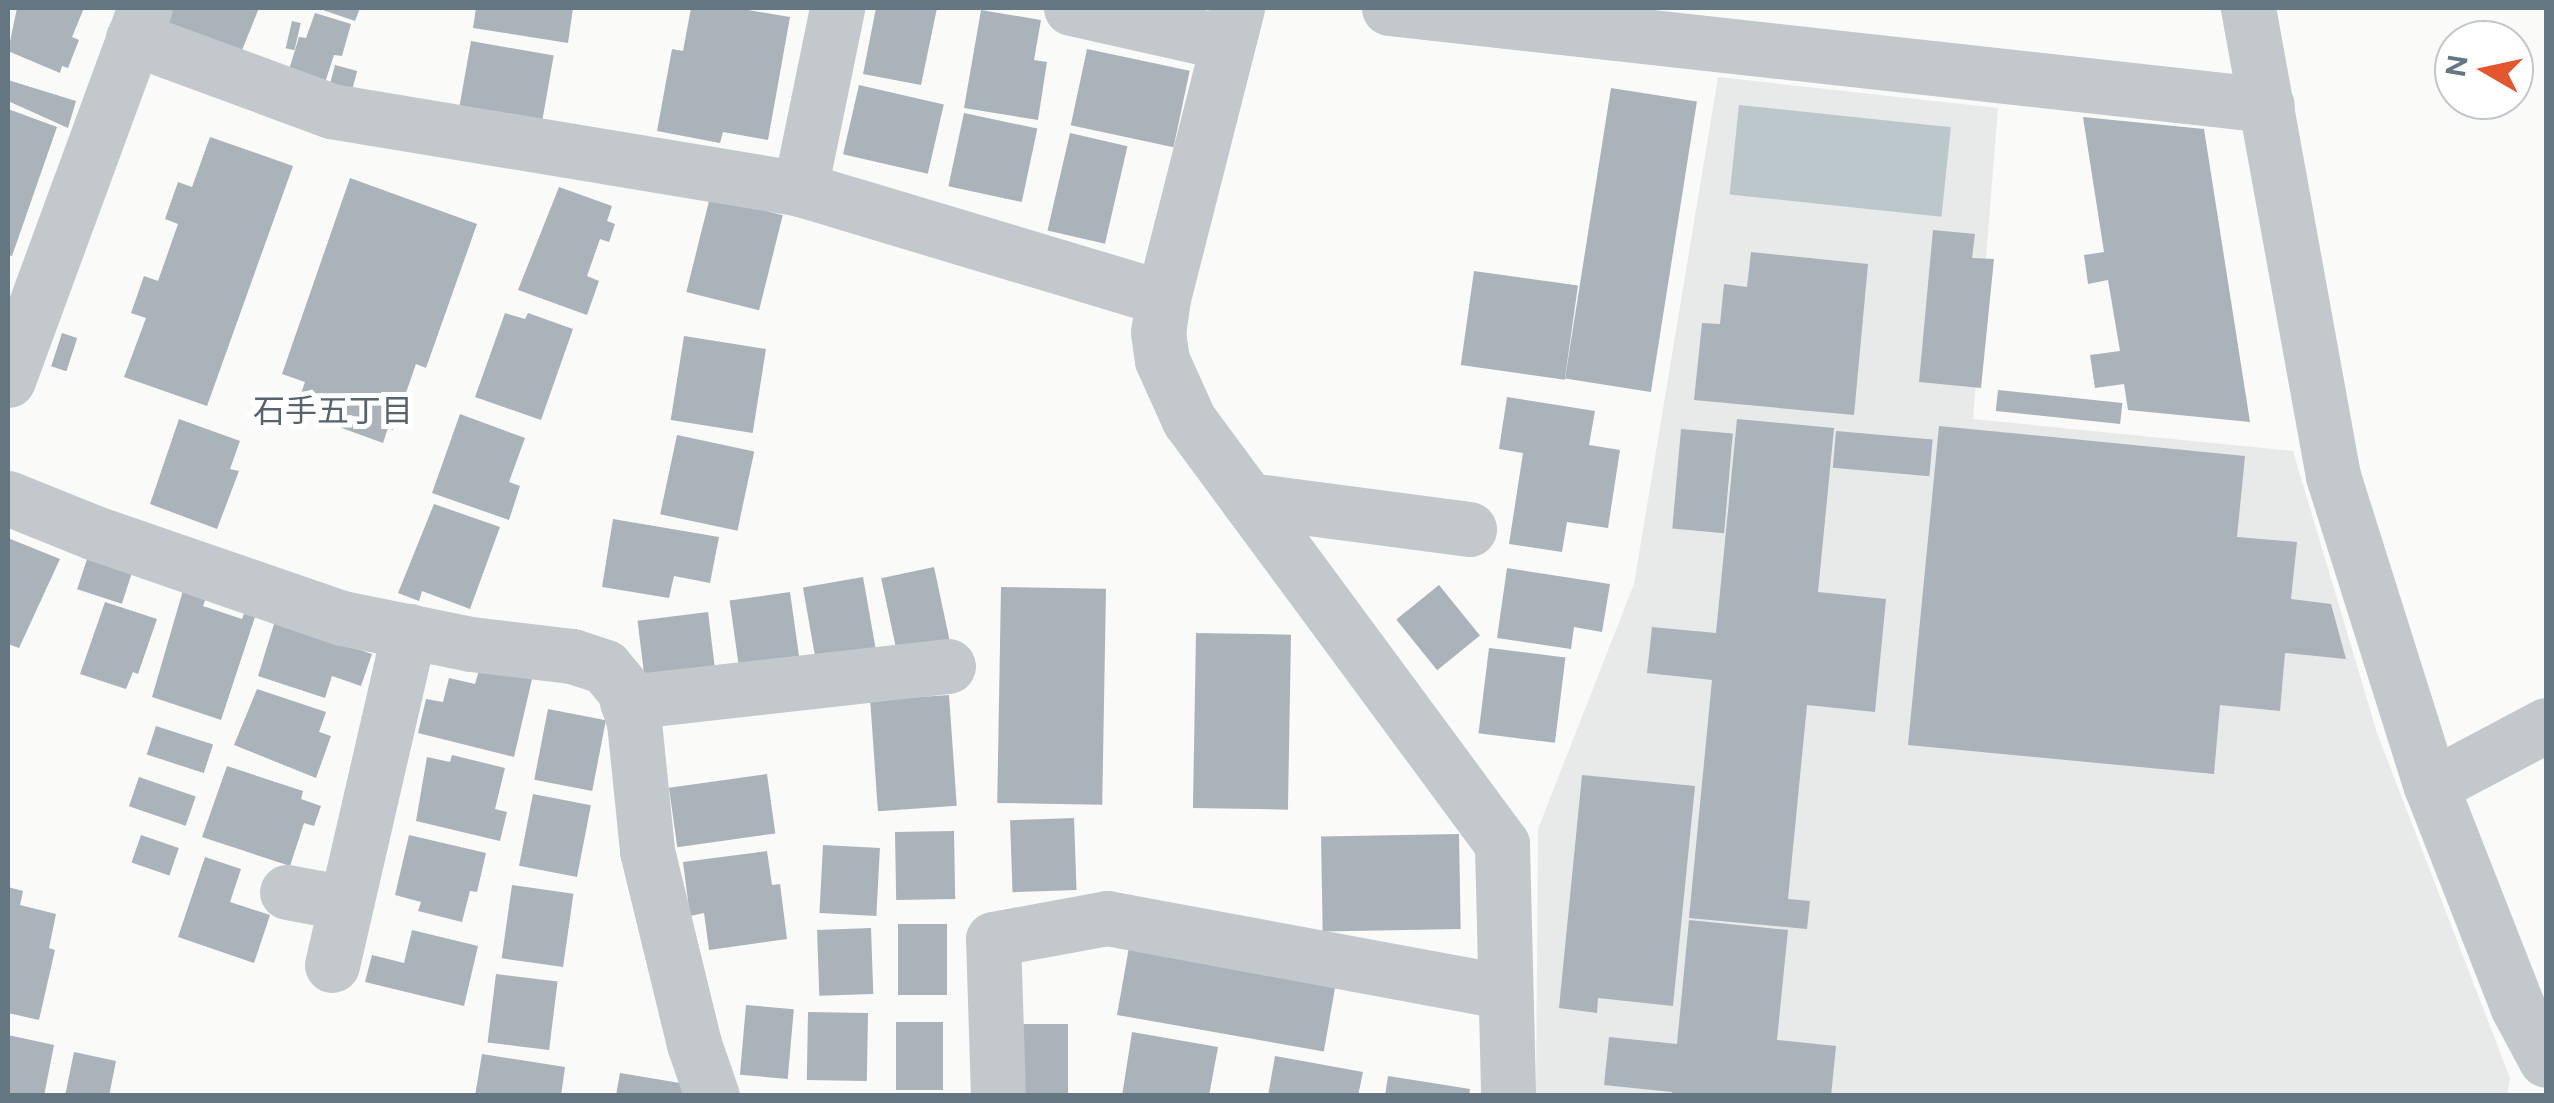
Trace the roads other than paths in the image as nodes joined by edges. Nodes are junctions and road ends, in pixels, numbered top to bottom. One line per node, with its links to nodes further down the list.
1 (837, 8): 8 (street)
2 (1071, 8): 6 (street)
3 (1388, 8): 7 (street)
4 (2248, 8): 7 (street)
5 (139, 23): 8 (street); 10 (street)
6 (1232, 26): 9 (street)
7 (2266, 106): 18 (street)
8 (800, 189): 9 (street)
9 (1162, 298): 12 (street)
10 (8, 380)
11 (8, 498): 14 (street)
12 (1248, 500): 13 (street); 22 (street)
13 (1468, 529)
14 (409, 632): 16 (street); 20 (street)
15 (948, 666): 16 (street)
16 (627, 702): 24 (street)
17 (2546, 725): 18 (street)
18 (2431, 786): 23 (street)
19 (287, 892): 20 (street)
20 (346, 903): 21 (street)
21 (332, 965)
22 (1506, 992): 25 (street); 26 (street)
23 (2546, 1060)
24 (712, 1096)
25 (998, 1096)
26 (1508, 1096)

